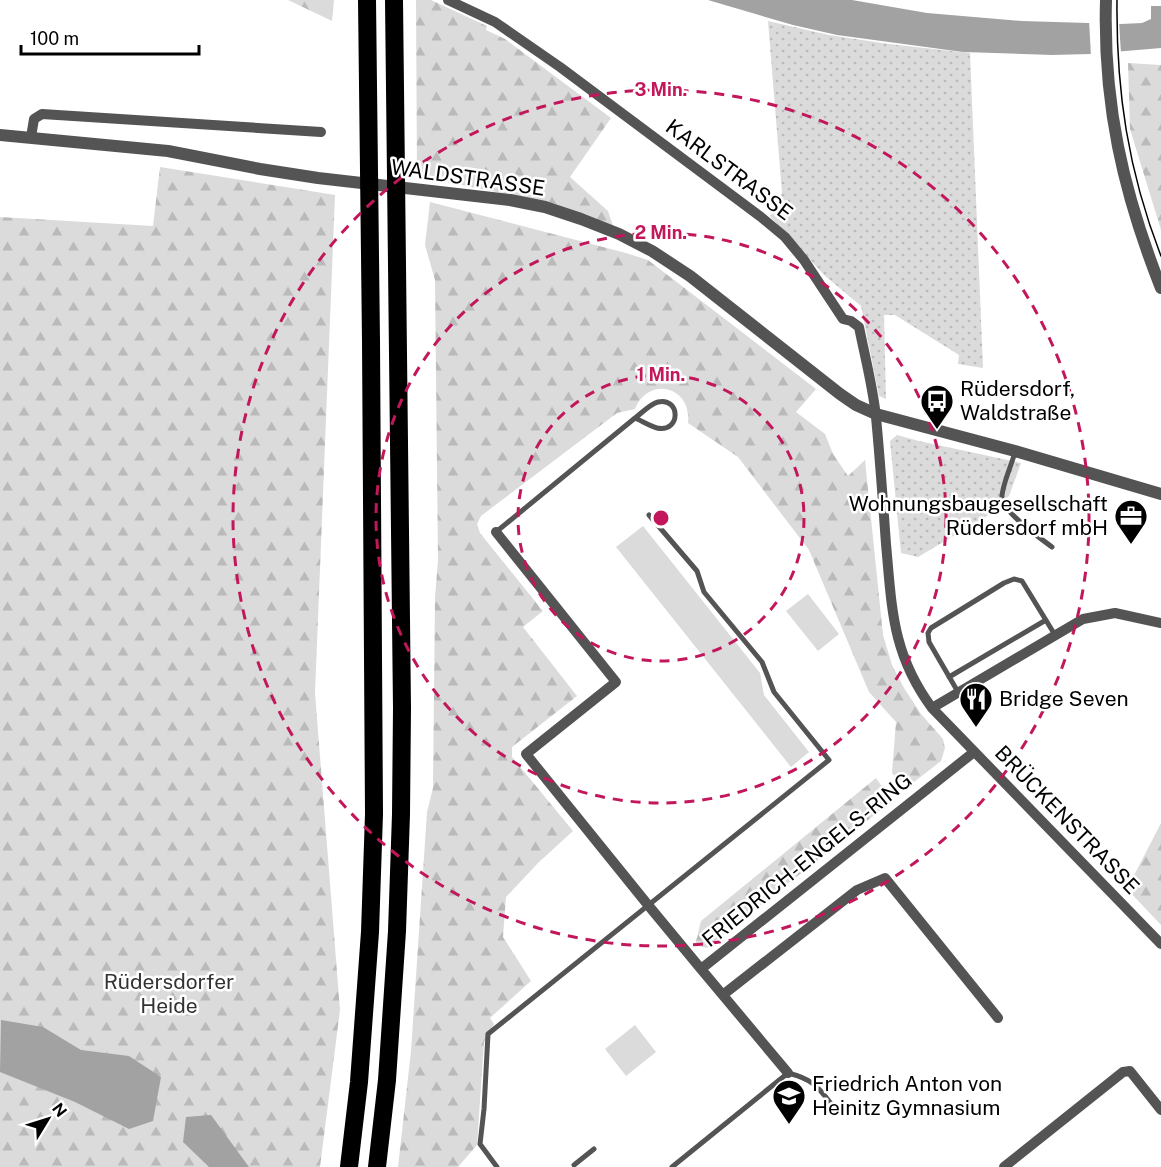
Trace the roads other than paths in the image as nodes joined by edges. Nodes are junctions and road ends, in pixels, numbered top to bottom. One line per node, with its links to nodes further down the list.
1 (367, 0): 33 (highway)
2 (394, 0): 34 (highway)
3 (448, 0): 9 (street, KARLSTRASSE)
4 (1106, 0): 8 (street)
5 (321, 132): 7 (street)
6 (0, 135): 7 (street, WALDSTRASSE)
7 (32, 138): 9 (street, WALDSTRASSE)
8 (1161, 288)
9 (876, 414): 11 (street, WALDSTRASSE); 21 (street, BRÜCKENSTRASSE)
10 (635, 418): 10 (lane, FRIEDRICH-ENGELS-RING); 14 (lane, FRIEDRICH-ENGELS-RING)
11 (1016, 451): 12 (street, WALDSTRASSE); 15 (lane)
12 (1161, 494)
13 (649, 515): 23 (lane)
14 (496, 532): 23 (street, FRIEDRICH-ENGELS-RING)
15 (1052, 547)
16 (1046, 620): 18 (lane); 19 (lane); 19 (lane)
17 (1161, 622): 18 (street)
18 (1055, 635): 20 (street)
19 (949, 677): 20 (lane)
20 (958, 693): 21 (street)
21 (933, 708): 22 (street, BRÜCKENSTRASSE)
22 (974, 752): 24 (street, BRÜCKENSTRASSE); 25 (street, FRIEDRICH-ENGELS-RING)
23 (648, 905): 25 (street, FRIEDRICH-ENGELS-RING); 35 (lane)
24 (1161, 944)
25 (701, 969): 26 (street)
26 (724, 994): 27 (street); 28 (street)
27 (998, 1018)
28 (788, 1073): 29 (lane); 36 (lane)
29 (836, 1110)
30 (1161, 1110): 37 (street)
31 (594, 1149): 32 (lane)
32 (574, 1165)
33 (349, 1167)
34 (377, 1167)
35 (497, 1167)
36 (672, 1167)
37 (1004, 1167)

